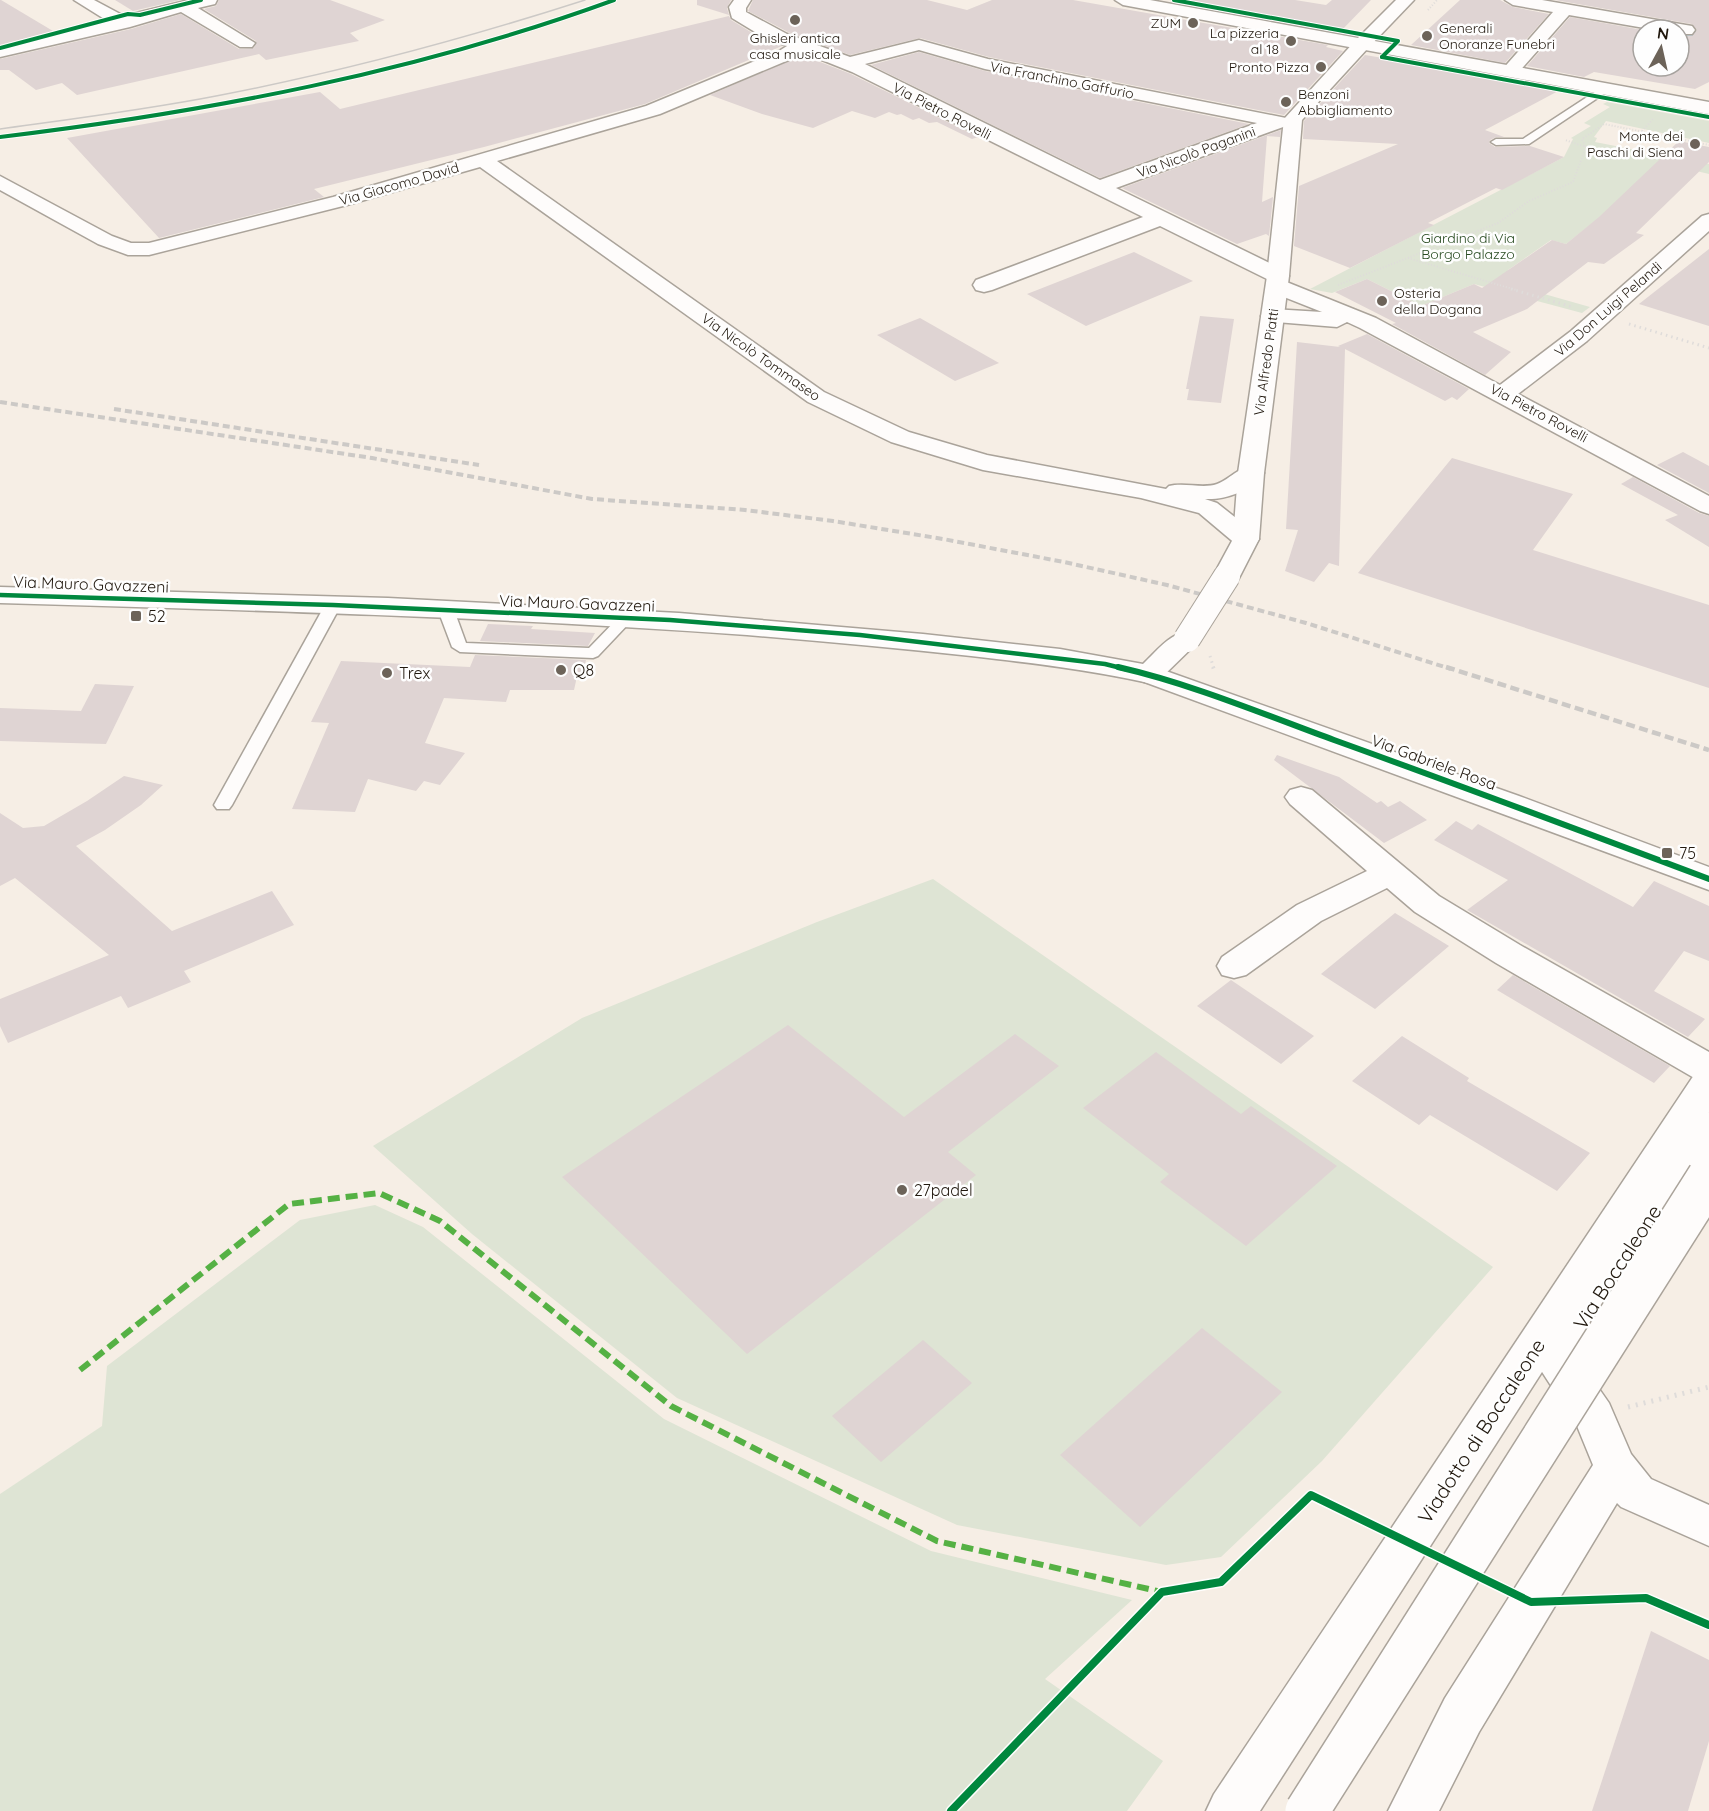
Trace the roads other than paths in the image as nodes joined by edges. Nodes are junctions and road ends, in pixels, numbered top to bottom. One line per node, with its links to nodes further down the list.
1 (82, 0): 10 (main road)
2 (209, 0): 7 (main road)
3 (743, 0): 13 (main road, Via Pietro Rovelli)
4 (1123, 0): 12 (main road)
5 (1406, 0): 12 (main road)
6 (1513, 0): 8 (main road)
7 (185, 7): 10 (main road); 11 (main road)
8 (1565, 9): 9 (main road); 16 (main road)
9 (1631, 20)
10 (124, 23): 14 (main road)
11 (246, 43)
12 (1362, 44): 16 (main road); 19 (main road)
13 (798, 46): 15 (main road, Via Pietro Rovelli); 21 (main road, Via Giacomo David)
14 (0, 52)
15 (849, 63): 19 (main road, Via Franchino Gaffurio); 23 (main road, Via Pietro Rovelli)
16 (1510, 71): 17 (main road)
17 (1604, 89): 18 (main road); 20 (lane)
18 (1709, 108)
19 (1286, 121): 23 (main road, Via Nicolò Paganini); 26 (main road, Via Alfredo Piatti)
20 (1496, 142)
21 (486, 160): 22 (main road, Via Giacomo David); 32 (main road, Via Nicolò Tommaseo)
22 (0, 182)
23 (1100, 188): 24 (main road, Via Pietro Rovelli)
24 (1161, 218): 26 (main road, Via Pietro Rovelli); 27 (main road)
25 (1709, 220): 30 (main road, Via Don Luigi Pelandi)
26 (1277, 281): 28 (main road, Via Alfredo Piatti); 29 (main road, Via Pietro Rovelli)
27 (984, 285)
28 (1272, 316): 29 (main road, Via Pietro Rovelli); 31 (main road, Via Alfredo Piatti)
29 (1368, 323): 30 (main road, Via Pietro Rovelli)
30 (1503, 394): 33 (main road, Via Pietro Rovelli)
31 (1251, 473): 32 (main road, Via Nicolò Tommaseo); 34 (main road, Via Alfredo Piatti)
32 (1143, 491): 34 (main road, Via Nicolò Tommaseo)
33 (1709, 506)
34 (1246, 539): 37 (main road, Via Alfredo Piatti, bridge)
35 (0, 596): 36 (main road, Via Mauro Gavazzeni)
36 (333, 605): 37 (main road, Via Mauro Gavazzeni); 39 (lane)
37 (1149, 674): 41 (main road, Via Gabriele Rosa)
38 (1301, 797): 40 (main road)
39 (223, 805)
40 (1391, 874): 42 (main road); 43 (main road)
41 (1709, 879)
42 (1234, 966)
43 (1709, 1069)
44 (1709, 1082): 49 (main road, Viadotto di Boccaleone)
45 (1709, 1126): 47 (main road, Via Boccaleone)
46 (1709, 1177): 50 (main road, bridge)
47 (1615, 1467): 48 (main road, Via Boccaleone); 51 (main road)
48 (1709, 1526)
49 (1241, 1795)
50 (1306, 1811)
51 (1413, 1811)

